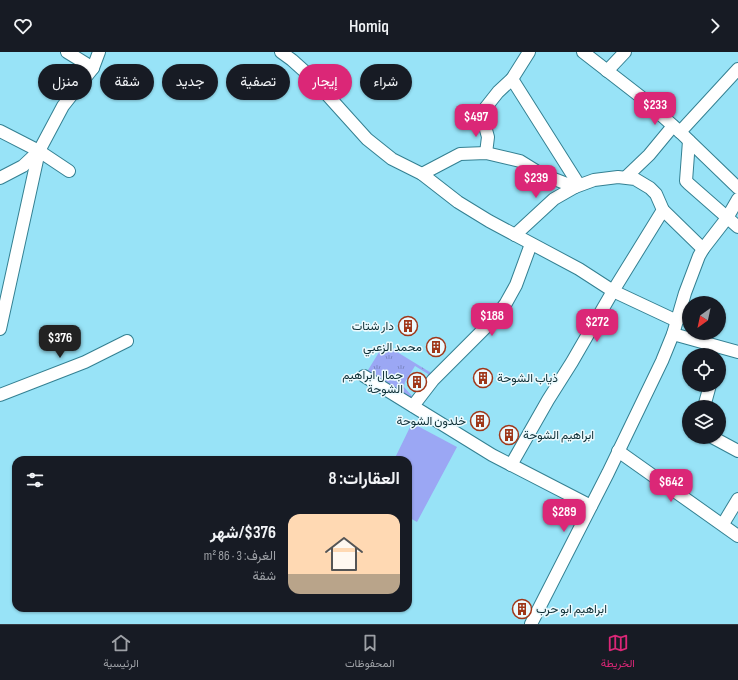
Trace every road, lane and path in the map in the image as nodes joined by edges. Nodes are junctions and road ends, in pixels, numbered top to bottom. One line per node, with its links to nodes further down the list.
1 (67, 52): 6 (street)
2 (281, 52): 16 (street)
3 (529, 52): 9 (street)
4 (583, 52): 8 (street)
5 (625, 52): 8 (street)
6 (98, 58): 13 (street)
7 (738, 69): 10 (street)
8 (608, 71): 10 (street)
9 (512, 79): 14 (street); 19 (street)
10 (676, 129): 12 (street); 17 (street)
11 (0, 131): 13 (street)
12 (689, 141): 20 (street); 23 (street)
13 (39, 151): 15 (street); 18 (street); 30 (street)
14 (486, 153): 16 (street); 19 (street)
15 (69, 171)
16 (422, 174): 25 (street)
17 (626, 177): 19 (street); 22 (street)
18 (0, 178)
19 (577, 186): 25 (street)
20 (738, 188)
21 (738, 199): 23 (street)
22 (663, 210): 27 (street); 28 (street)
23 (727, 218): 24 (street); 27 (street)
24 (738, 227)
25 (515, 235): 26 (street)
26 (531, 244): 28 (street); 38 (street)
27 (703, 249): 29 (street)
28 (613, 291): 29 (street); 42 (street)
29 (677, 321): 31 (street)
30 (0, 329)
31 (673, 334): 33 (street); 40 (street)
32 (127, 340): 37 (street)
33 (712, 348)
34 (726, 351): 35 (street)
35 (738, 352)
36 (364, 376): 38 (street)
37 (0, 395)
38 (412, 406): 42 (street)
39 (725, 444): 41 (street)
40 (618, 451): 44 (street); 45 (street)
41 (738, 451)
42 (510, 465): 44 (street)
43 (738, 499): 45 (street)
44 (591, 506): 47 (street)
45 (723, 524): 46 (street)
46 (738, 536)
47 (531, 624)

